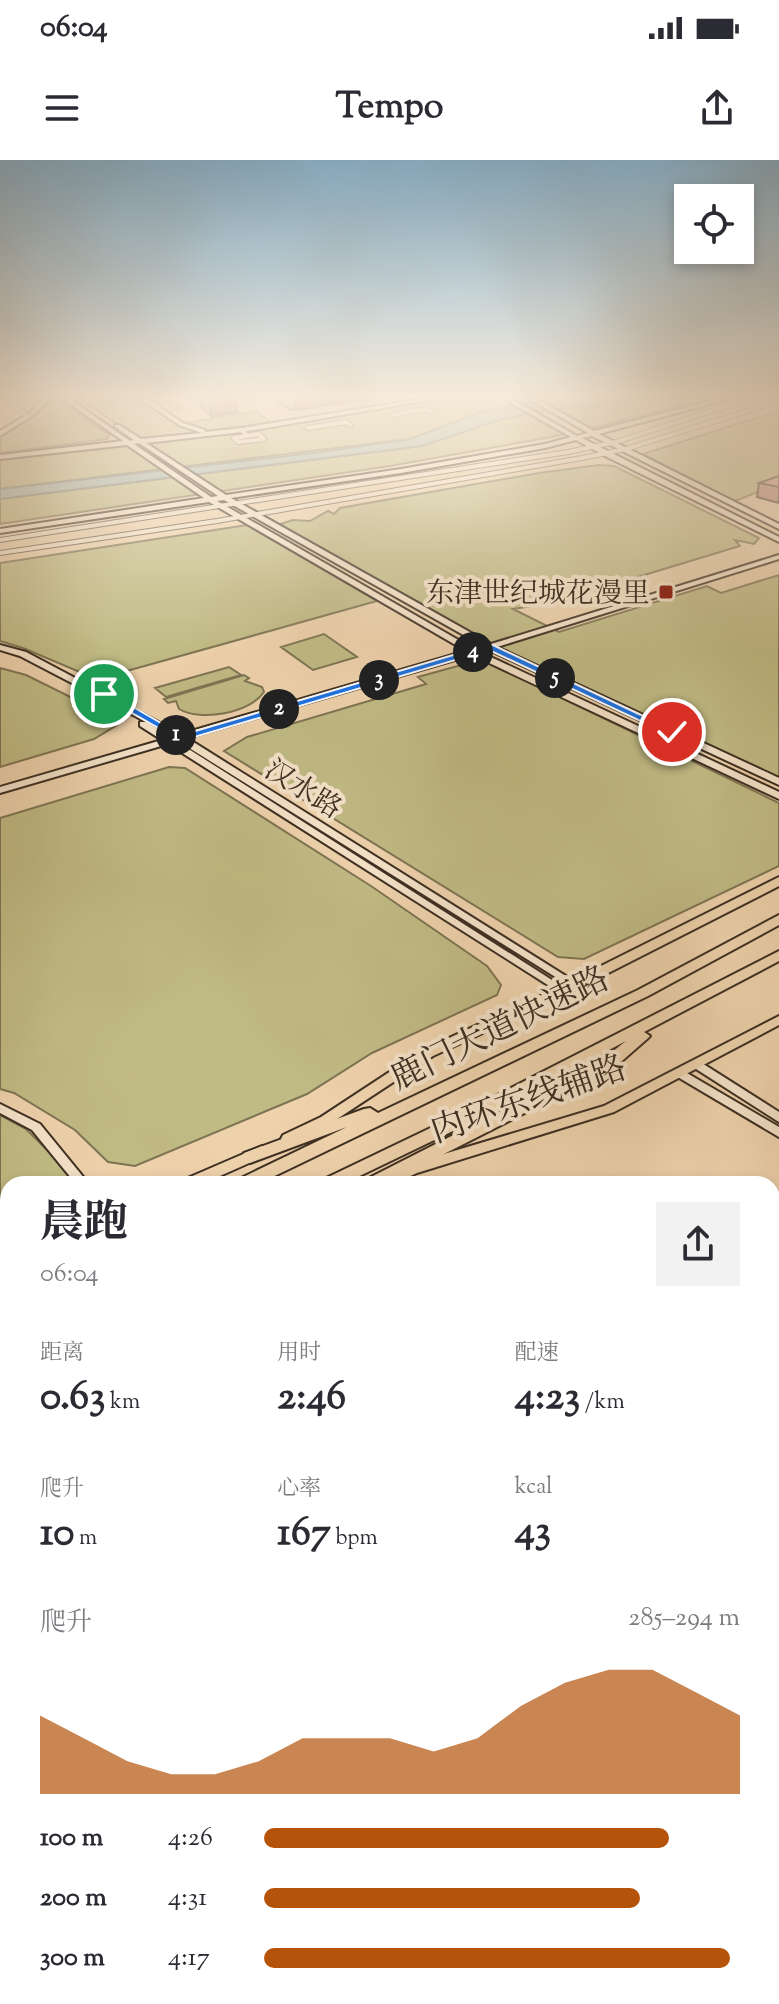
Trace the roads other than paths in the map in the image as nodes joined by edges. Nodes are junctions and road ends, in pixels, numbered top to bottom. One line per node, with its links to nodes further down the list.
1 (181, 480): 10 (street)
2 (200, 480): 10 (street)
3 (313, 480): 10 (street)
4 (334, 480): 10 (street)
5 (396, 480): 11 (street)
6 (450, 480): 9 (street)
7 (658, 480): 21 (street)
8 (684, 480): 17 (street)
9 (445, 481): 12 (street)
10 (215, 498): 11 (street); 13 (street); 14 (street); 15 (street); 16 (street)
11 (237, 504): 12 (street)
12 (254, 514): 13 (street); 25 (street)
13 (240, 517): 19 (street); 26 (street)
14 (82, 518): 16 (street); 18 (street)
15 (0, 524)
16 (86, 526): 19 (street); 20 (street)
17 (779, 527)
18 (0, 531)
19 (94, 539): 22 (street)
20 (0, 540)
21 (779, 540)
22 (0, 553)
23 (779, 557): 25 (street)
24 (0, 647): 28 (street, 汉水路)
25 (490, 647): 26 (street); 29 (street)
26 (473, 652): 28 (street); 31 (street)
27 (0, 654): 28 (street, 汉水路)
28 (175, 740): 30 (street); 35 (street, 汉水路)
29 (779, 782)
30 (0, 790)
31 (779, 796)
32 (779, 881): 35 (main road, 内环东线辅路)
33 (779, 919): 38 (highway, 鹿门大道快速路)
34 (779, 955): 36 (highway, 鹿门大道快速路)
35 (568, 988): 44 (main road, 内环东线辅路)
36 (666, 1016): 48 (highway, 鹿门大道快速路); 49 (highway)
37 (779, 1020): 39 (main road, 内环东线辅路)
38 (537, 1044): 44 (highway); 47 (highway, 鹿门大道快速路)
39 (697, 1064): 40 (main road, 内环东线辅路); 42 (street)
40 (680, 1073): 43 (street); 50 (main road, 内环东线辅路)
41 (0, 1108): 45 (street)
42 (779, 1118)
43 (779, 1133)
44 (250, 1157): 46 (main road, 内环东线辅路)
45 (76, 1176)
46 (206, 1176)
47 (260, 1176)
48 (344, 1176)
49 (387, 1176)
50 (397, 1176)

